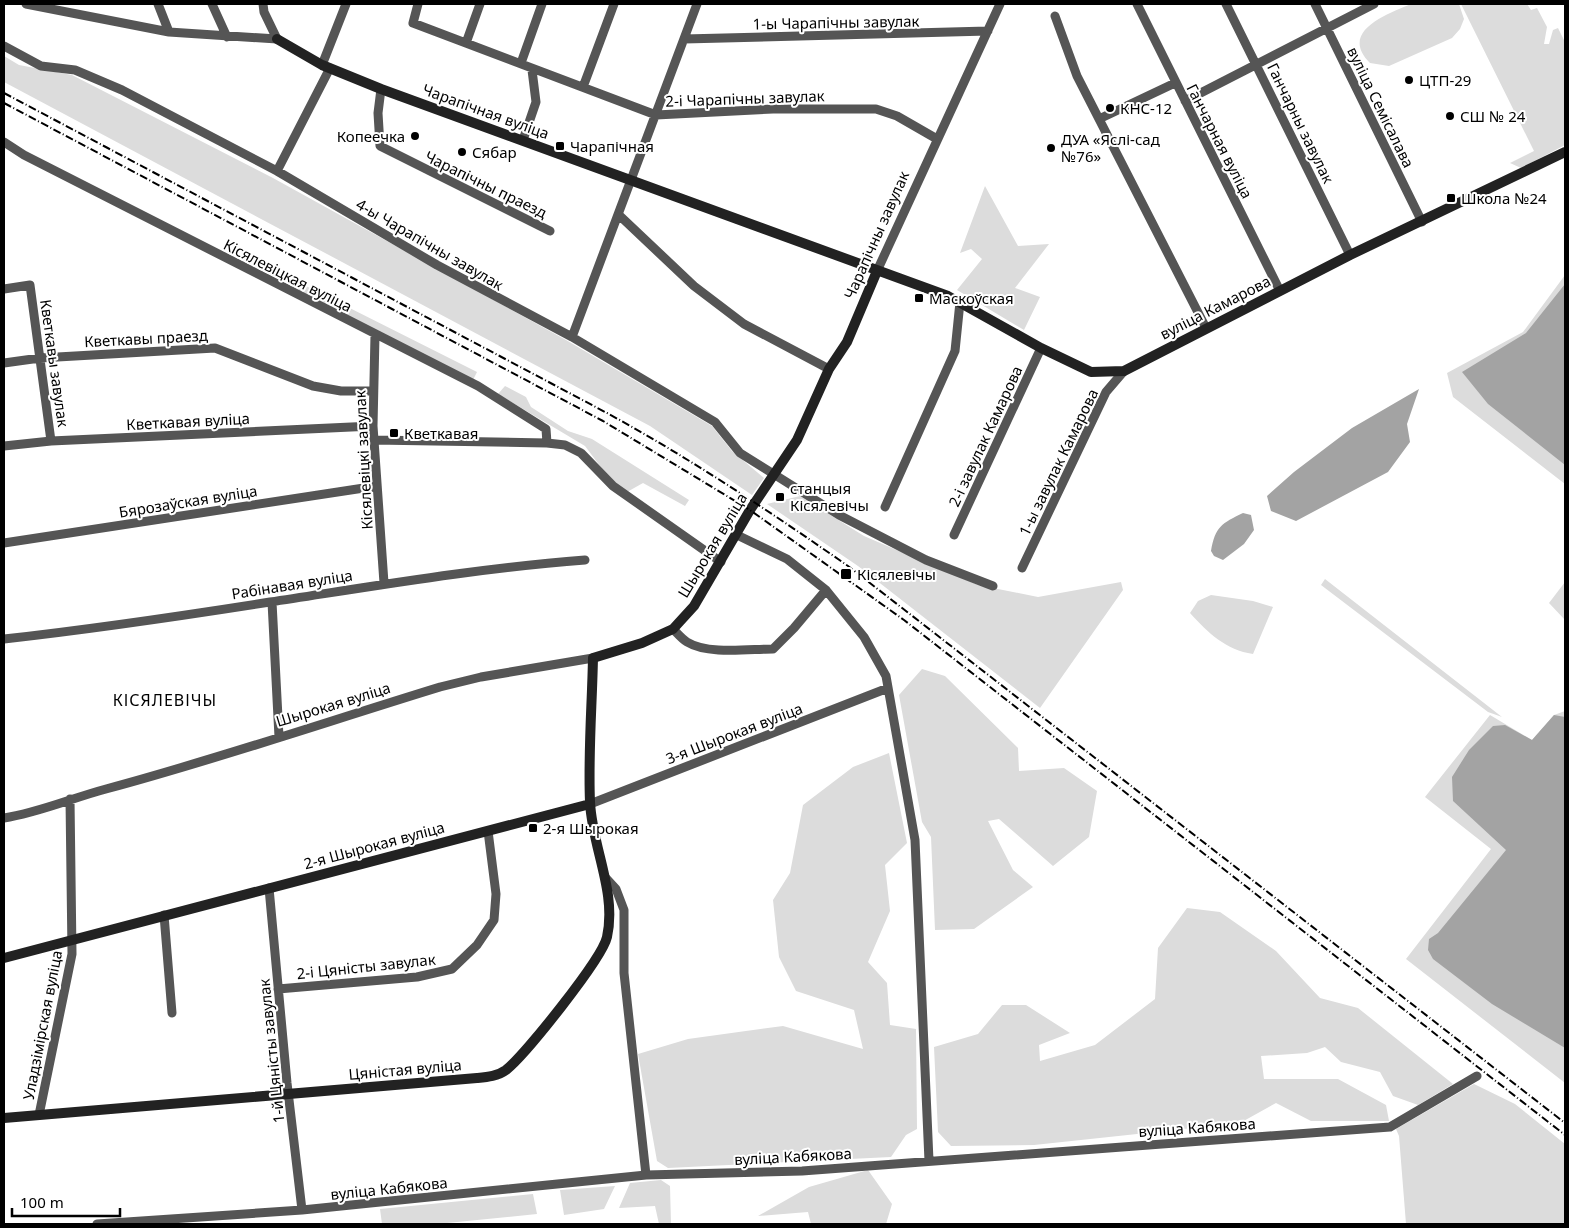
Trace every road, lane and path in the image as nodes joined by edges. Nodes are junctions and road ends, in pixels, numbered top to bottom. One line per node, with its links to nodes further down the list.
1 (26, 4): 19 (street, Чарапічная вуліца)
2 (158, 4): 19 (street)
3 (212, 4): 21 (street)
4 (272, 4): 16 (street)
5 (346, 4): 28 (street)
6 (418, 4): 24 (street, 2-і Чарапічны завулак)
7 (480, 4): 24 (street)
8 (542, 4): 26 (street)
9 (614, 4): 31 (street)
10 (697, 4): 23 (street)
11 (1000, 4): 20 (street, Чарапічны завулак)
12 (1137, 4): 30 (street, Ганчарная вуліца)
13 (1226, 4): 27 (street, Ганчарны завулак)
14 (1315, 4): 18 (street, вуліца Семісалава)
15 (1374, 4): 18 (street)
16 (263, 8): 22 (street)
17 (1055, 16): 35 (street)
18 (1327, 27): 27 (street); 43 (street, вуліца Семісалава)
19 (168, 32): 21 (street, Чарапічная вуліца)
20 (988, 32): 23 (street, 1-ы Чарапічны завулак); 36 (street, Чарапічны завулак)
21 (227, 36): 22 (street, Чарапічная вуліца)
22 (277, 39): 28 (street, Чарапічная вуліца)
23 (684, 39): 34 (street)
24 (466, 43): 26 (street, 2-і Чарапічны завулак)
25 (4, 46): 40 (street, 4-ы Чарапічны завулак)
26 (522, 63): 29 (street, 2-і Чарапічны завулак)
27 (1256, 64): 33 (street); 45 (street, Ганчарны завулак)
28 (326, 66): 32 (street, Чарапічная вуліца); 40 (street)
29 (532, 70): 31 (street, 2-і Чарапічны завулак); 37 (street)
30 (1175, 83): 33 (street, Ганчарная вуліца); 35 (street)
31 (583, 87): 34 (street, 2-і Чарапічны завулак)
32 (381, 89): 37 (street, Чарапічная вуліца); 44 (street, Чарапічны праезд)
33 (1185, 101): 48 (street, Ганчарная вуліца)
34 (656, 115): 36 (street, 2-і Чарапічны завулак); 41 (street)
35 (1100, 119): 50 (street)
36 (936, 139): 46 (street, Чарапічны завулак)
37 (523, 140): 41 (street, Чарапічная вуліца)
38 (4, 142): 51 (street, Кісялевіцкая вуліца)
39 (1565, 152): 43 (street, вуліца Камарова)
40 (277, 171): 52 (street, 4-ы Чарапічны завулак)
41 (632, 181): 42 (street); 46 (street, Чарапічная вуліца)
42 (620, 216): 52 (street); 56 (street)
43 (1422, 222): 45 (street, вуліца Камарова)
44 (550, 231)
45 (1350, 255): 48 (street, вуліца Камарова)
46 (877, 270): 49 (street, вуліца Камарова); 56 (street, Чарапічны завулак)
47 (4, 289): 54 (street, Кветкавы завулак)
48 (1280, 290): 50 (street, вуліца Камарова)
49 (960, 302): 53 (street, вуліца Камарова); 66 (street)
50 (1206, 328): 57 (street, вуліца Камарова)
51 (375, 335): 58 (street, Кісялевіцкі завулак); 62 (street, Кісялевіцкая вуліца)
52 (572, 337): 64 (street, 4-ы Чарапічны завулак)
53 (1041, 348): 57 (street, вуліца Камарова); 68 (street, 2-і завулак Камарова)
54 (40, 358): 55 (street, Кветкавы праезд); 58 (street, Кветкавы праезд); 61 (street, Кветкавы завулак)
55 (4, 363)
56 (829, 369): 64 (street, Чарапічны завулак)
57 (1124, 371): 72 (street, 1-ы завулак Камарова)
58 (373, 391): 59 (street, Кісялевіцкі завулак)
59 (373, 426): 60 (street, Кісялевіцкі завулак); 61 (street, Кветкавая вуліца)
60 (374, 440): 62 (street); 65 (street, Кісялевіцкі завулак)
61 (52, 441): 63 (street, Кветкавая вуліца)
62 (547, 442): 71 (street)
63 (4, 446)
64 (774, 476): 67 (street, Шырокая вуліца); 74 (street, 4-ы Чарапічны завулак)
65 (377, 486): 69 (street, Бярозаўская вуліца); 73 (street, Кісялевіцкі завулак)
66 (885, 507)
67 (737, 535): 71 (street, Шырокая вуліца); 75 (street)
68 (954, 535)
69 (4, 543)
70 (585, 560): 73 (street, Рабінавая вуліца)
71 (722, 562): 77 (street, Шырокая вуліца)
72 (1022, 568)
73 (384, 583): 76 (street, Рабінавая вуліца)
74 (993, 586)
75 (826, 590): 77 (street); 80 (street)
76 (272, 602): 78 (street, Рабінавая вуліца); 81 (street)
77 (673, 628): 79 (street, Шырокая вуліца)
78 (4, 640)
79 (593, 658): 81 (street, Шырокая вуліца); 83 (street, Цяністая вуліца)
80 (888, 688): 83 (street, 3-я Шырокая вуліца); 97 (street)
81 (279, 737): 82 (street, Шырокая вуліца)
82 (70, 799): 84 (street, Шырокая вуліца); 89 (street, Уладзімірская вуліца)
83 (590, 804): 85 (street, 2-я Шырокая вуліца); 86 (street, Цяністая вуліца)
84 (4, 818)
85 (488, 831): 87 (street, 2-я Шырокая вуліца); 91 (street, 2-і Цяністы завулак)
86 (605, 877): 94 (street, Цяністая вуліца); 98 (street)
87 (269, 888): 88 (street, 2-я Шырокая вуліца); 91 (street, 1-й Цяністы завулак)
88 (164, 915): 89 (street, 2-я Шырокая вуліца); 92 (street)
89 (71, 940): 90 (street, 2-я Шырокая вуліца); 95 (street, Уладзімірская вуліца)
90 (4, 958)
91 (278, 989): 94 (street, 1-й Цяністы завулак)
92 (172, 1013)
93 (1477, 1076): 97 (street, вуліца Кабякова)
94 (288, 1094): 95 (street, Цяністая вуліца); 99 (street, 1-й Цяністы завулак)
95 (39, 1115): 96 (street, Цяністая вуліца)
96 (4, 1118)
97 (929, 1161): 98 (street, вуліца Кабякова)
98 (646, 1175): 99 (street, вуліца Кабякова)
99 (302, 1210): 100 (street, вуліца Кабякова)
100 (97, 1224)

